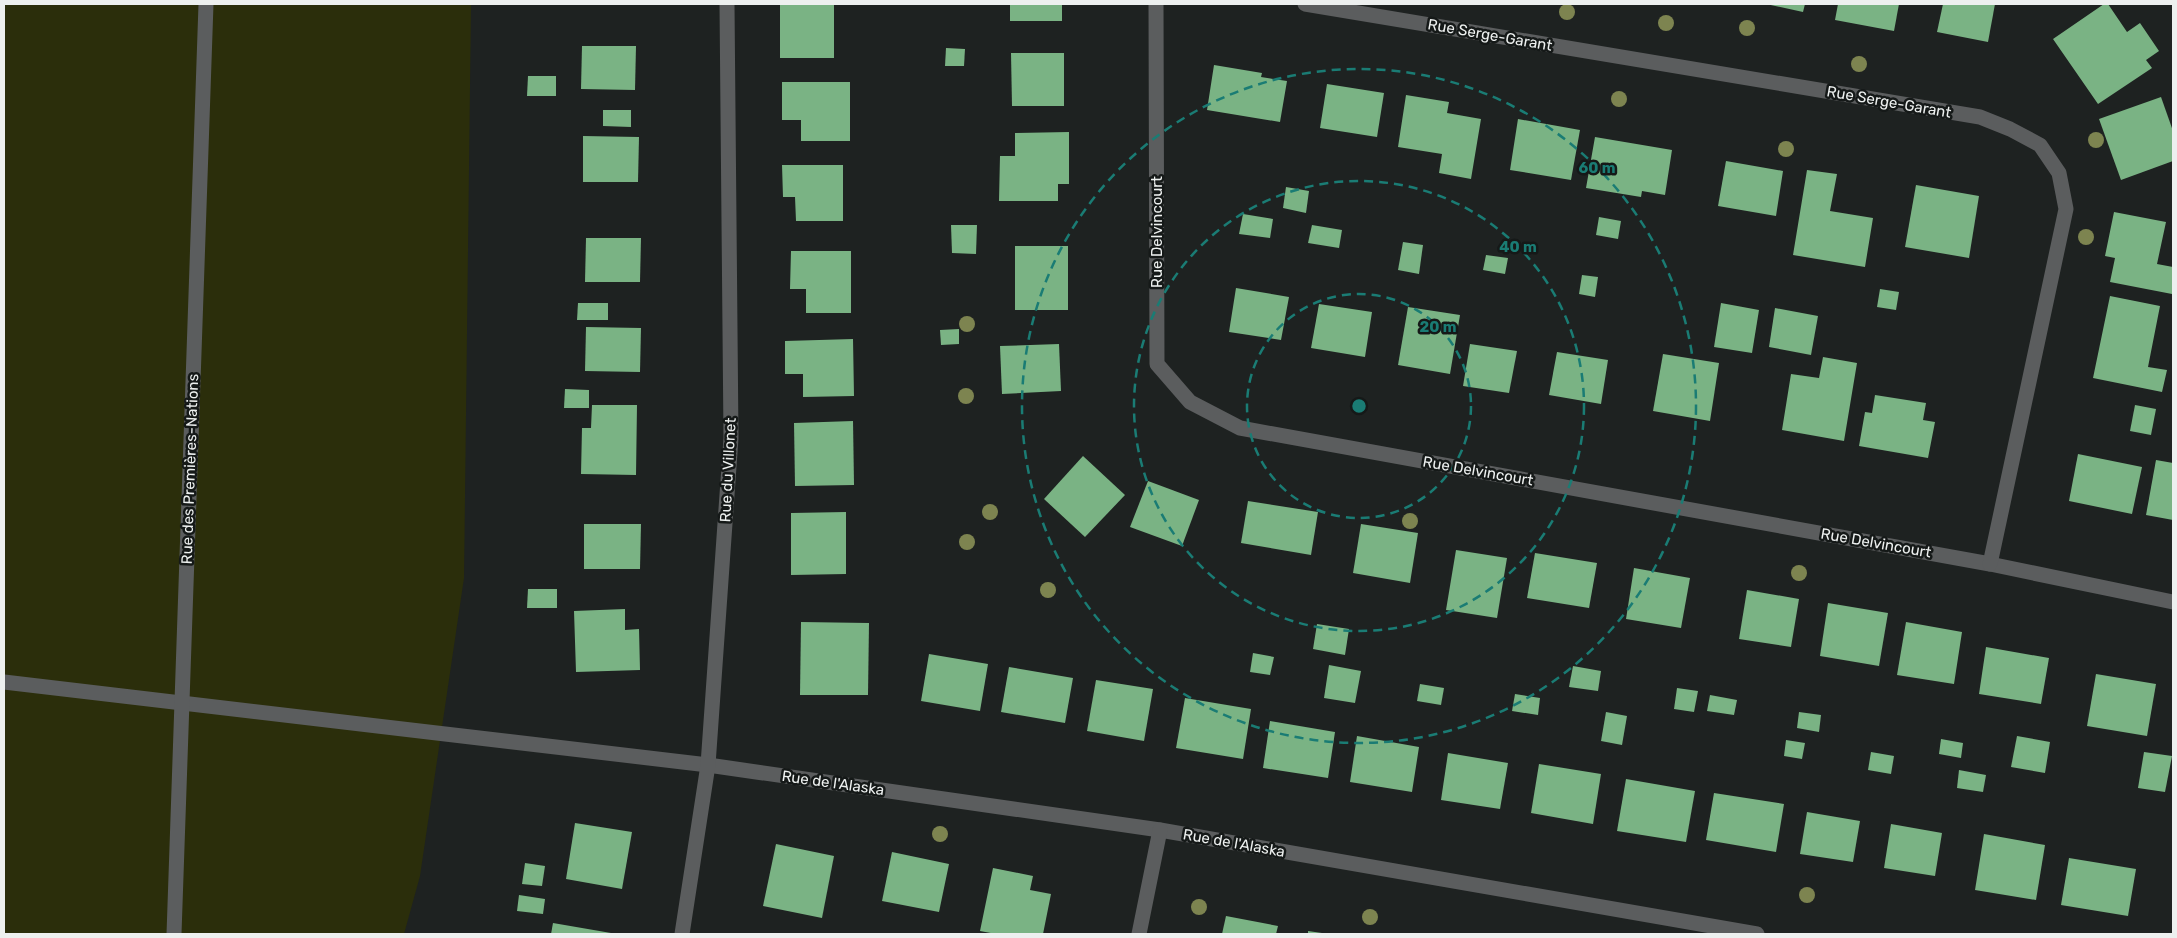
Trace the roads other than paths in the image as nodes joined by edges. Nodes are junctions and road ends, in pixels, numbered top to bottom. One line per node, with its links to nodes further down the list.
1 (206, 4): 8 (street, Rue des Premières-Nations)
2 (727, 4): 9 (street, Rue du Villonet)
3 (1156, 4): 5 (street, Rue Delvincourt)
4 (1305, 4): 5 (street, Rue Serge-Garant)
5 (1990, 564): 6 (street, Rue Delvincourt)
6 (2173, 602)
7 (4, 682): 8 (street, Rue de l'Alaska)
8 (183, 703): 9 (street, Rue de l'Alaska); 11 (street, Rue des Premières-Nations)
9 (708, 765): 10 (street, Rue de l'Alaska); 12 (street, Rue du Villonet)
10 (1160, 830): 13 (street); 14 (street, Rue de l'Alaska)
11 (174, 934)
12 (682, 934)
13 (1139, 934)
14 (1757, 934)

